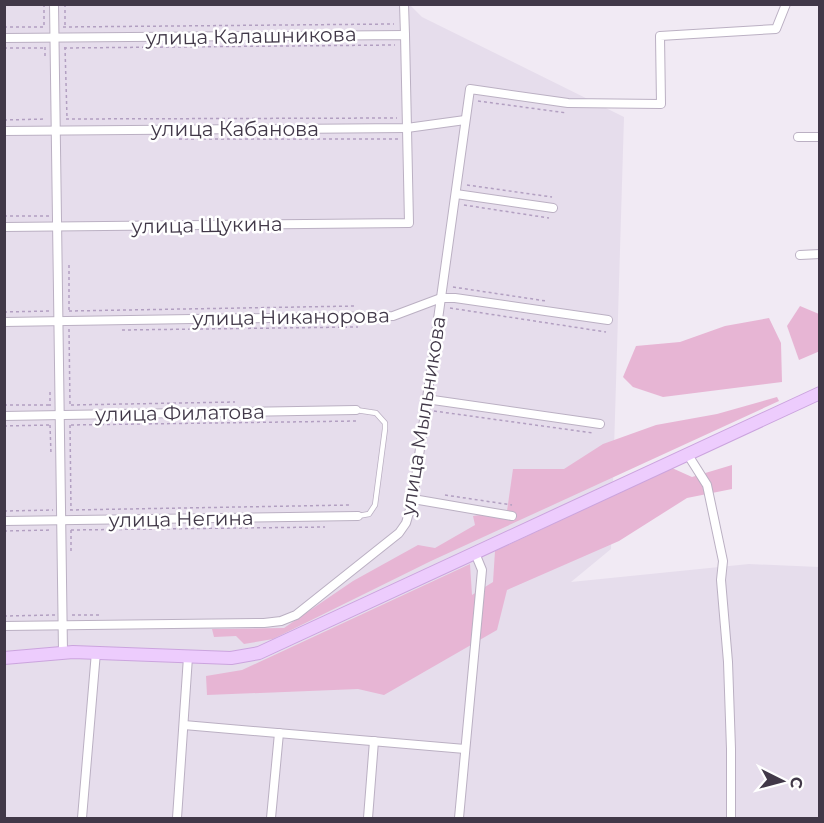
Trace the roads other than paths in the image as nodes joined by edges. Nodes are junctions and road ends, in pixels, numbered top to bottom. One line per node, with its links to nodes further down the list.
1 (54, 4): 6 (street)
2 (404, 4): 4 (street)
3 (786, 4): 7 (street, улица Мыльникова)
4 (405, 35): 6 (street, улица Калашникова); 8 (street)
5 (4, 38): 6 (street, улица Калашникова)
6 (55, 43): 9 (street)
7 (465, 120): 8 (street, улица Кабанова); 13 (street, улица Мыльникова)
8 (407, 123): 9 (street, улица Кабанова); 15 (street, улица Щукина)
9 (57, 130): 10 (street, улица Кабанова); 15 (street)
10 (4, 131)
11 (798, 137): 12 (street)
12 (819, 137)
13 (455, 199): 14 (street); 19 (street, улица Мыльникова)
14 (553, 208)
15 (58, 226): 16 (street, улица Щукина); 20 (street)
16 (4, 227)
17 (819, 254): 18 (street)
18 (800, 255)
19 (441, 302): 20 (street, улица Никанорова); 21 (street, улица Никанорова); 24 (street, улица Мыльникова)
20 (59, 316): 22 (street, улица Никанорова); 26 (street)
21 (608, 321)
22 (4, 322)
23 (819, 393): 29 (street)
24 (426, 399): 28 (street); 30 (street, улица Мыльникова)
25 (356, 410): 26 (street, улица Филатова); 31 (lane)
26 (61, 415): 27 (street, улица Филатова); 33 (street)
27 (4, 416)
28 (600, 424)
29 (688, 455): 35 (street); 51 (street)
30 (413, 499): 32 (street); 36 (street, улица Мыльникова)
31 (358, 516): 33 (street, улица Негина)
32 (512, 516)
33 (61, 520): 34 (street, улица Негина); 36 (street)
34 (4, 521)
35 (475, 553): 40 (street); 45 (street)
36 (62, 625): 37 (street, улица Мыльникова); 38 (street)
37 (4, 626)
38 (63, 652): 39 (street); 41 (street)
39 (96, 652): 40 (street); 46 (street)
40 (188, 657): 42 (street)
41 (4, 658)
42 (184, 725): 43 (street); 47 (street)
43 (279, 733): 44 (street); 48 (street)
44 (374, 741): 45 (street); 49 (street)
45 (465, 749): 50 (street)
46 (82, 819)
47 (177, 819)
48 (271, 819)
49 (368, 819)
50 (459, 819)
51 (731, 819)

